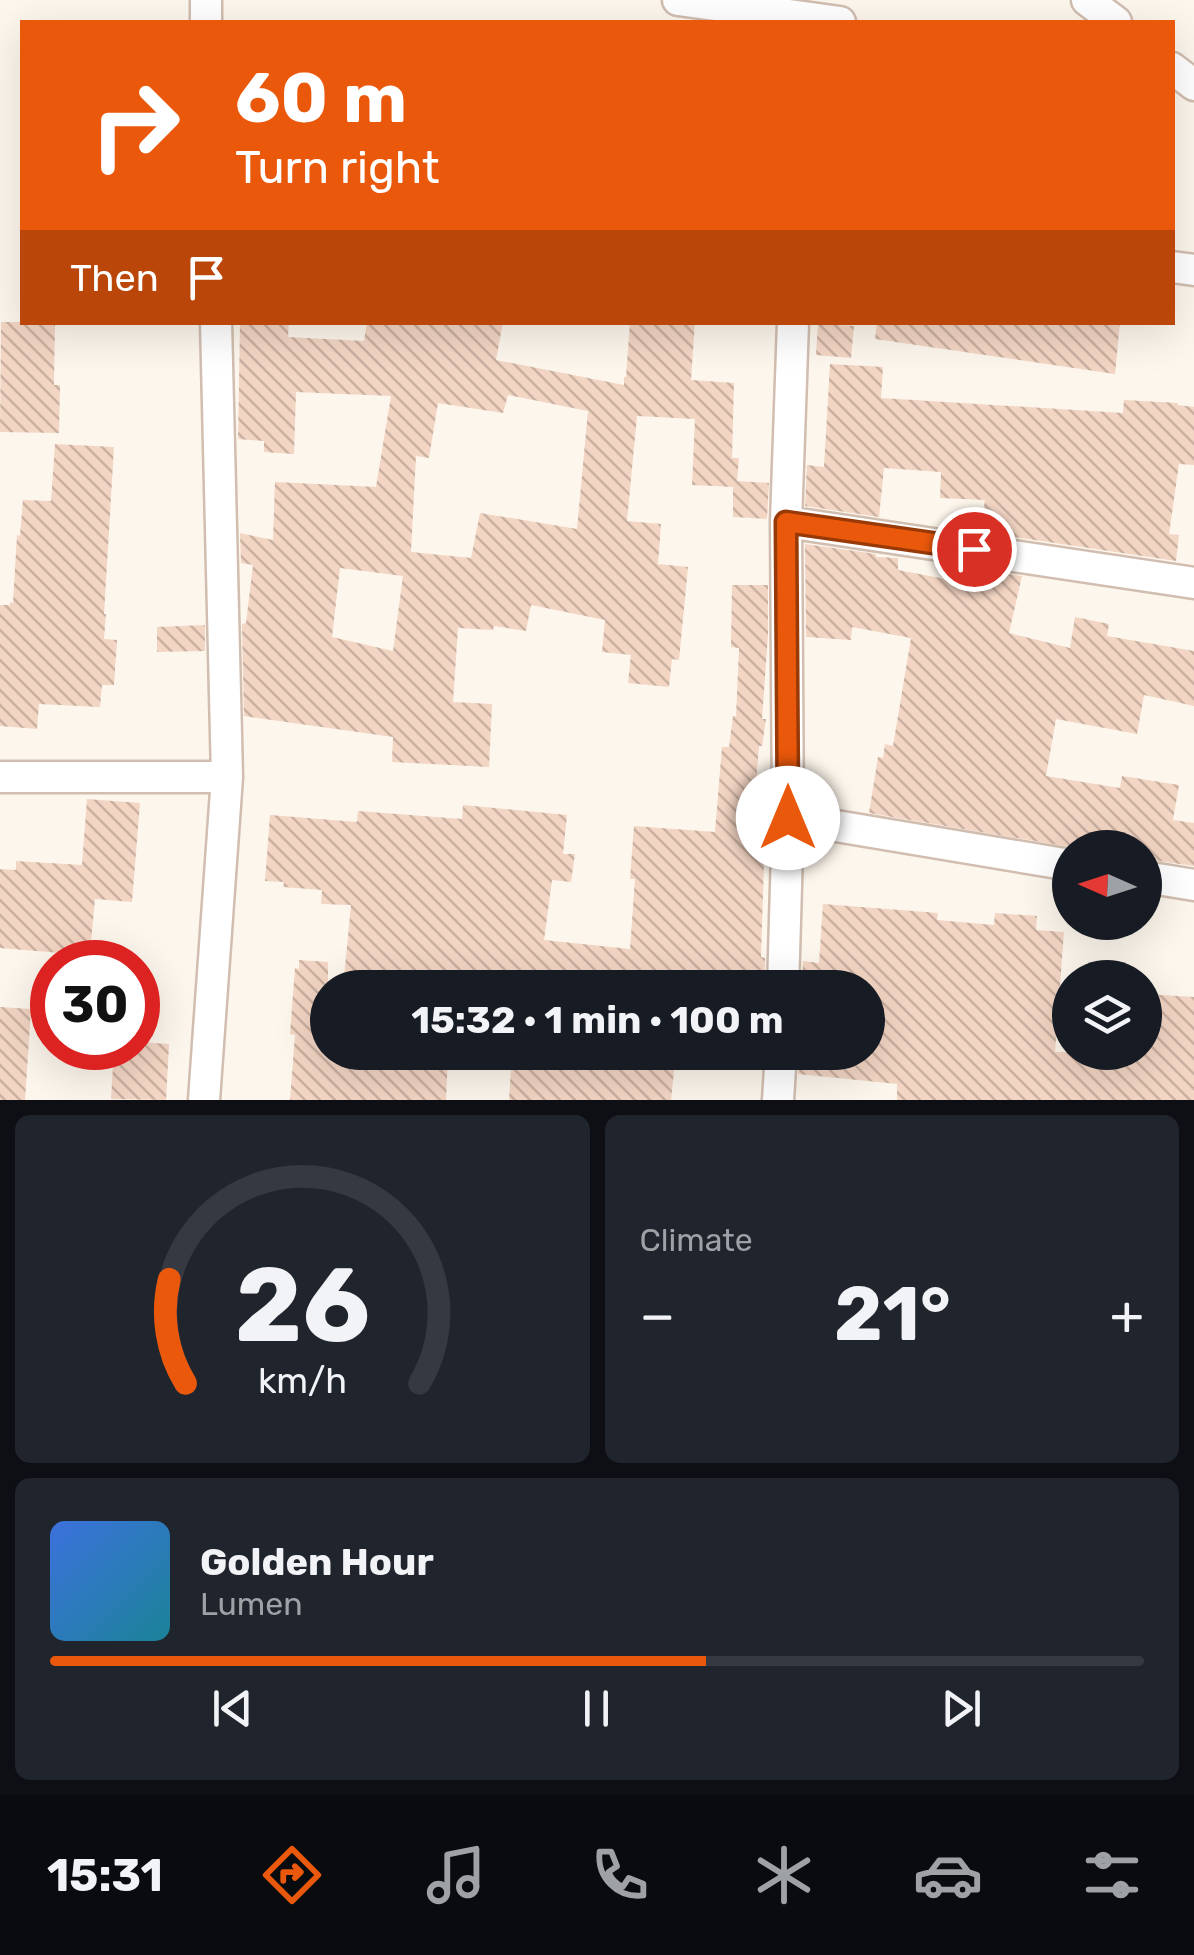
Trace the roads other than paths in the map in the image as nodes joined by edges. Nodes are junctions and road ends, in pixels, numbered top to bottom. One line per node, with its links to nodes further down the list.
1 (678, 0): 3 (street)
2 (1087, 0): 5 (street)
3 (797, 13): 4 (street)
4 (830, 20)
5 (1113, 20)
6 (216, 325): 11 (street)
7 (793, 325): 8 (street)
8 (786, 522): 9 (street); 12 (street)
9 (1194, 583)
10 (0, 777): 11 (street)
11 (227, 777): 18 (street)
12 (788, 818): 13 (street); 16 (street)
13 (1052, 862)
14 (1162, 880): 15 (street)
15 (1194, 886)
16 (784, 970)
17 (780, 1070): 19 (street)
18 (204, 1100)
19 (778, 1100)

